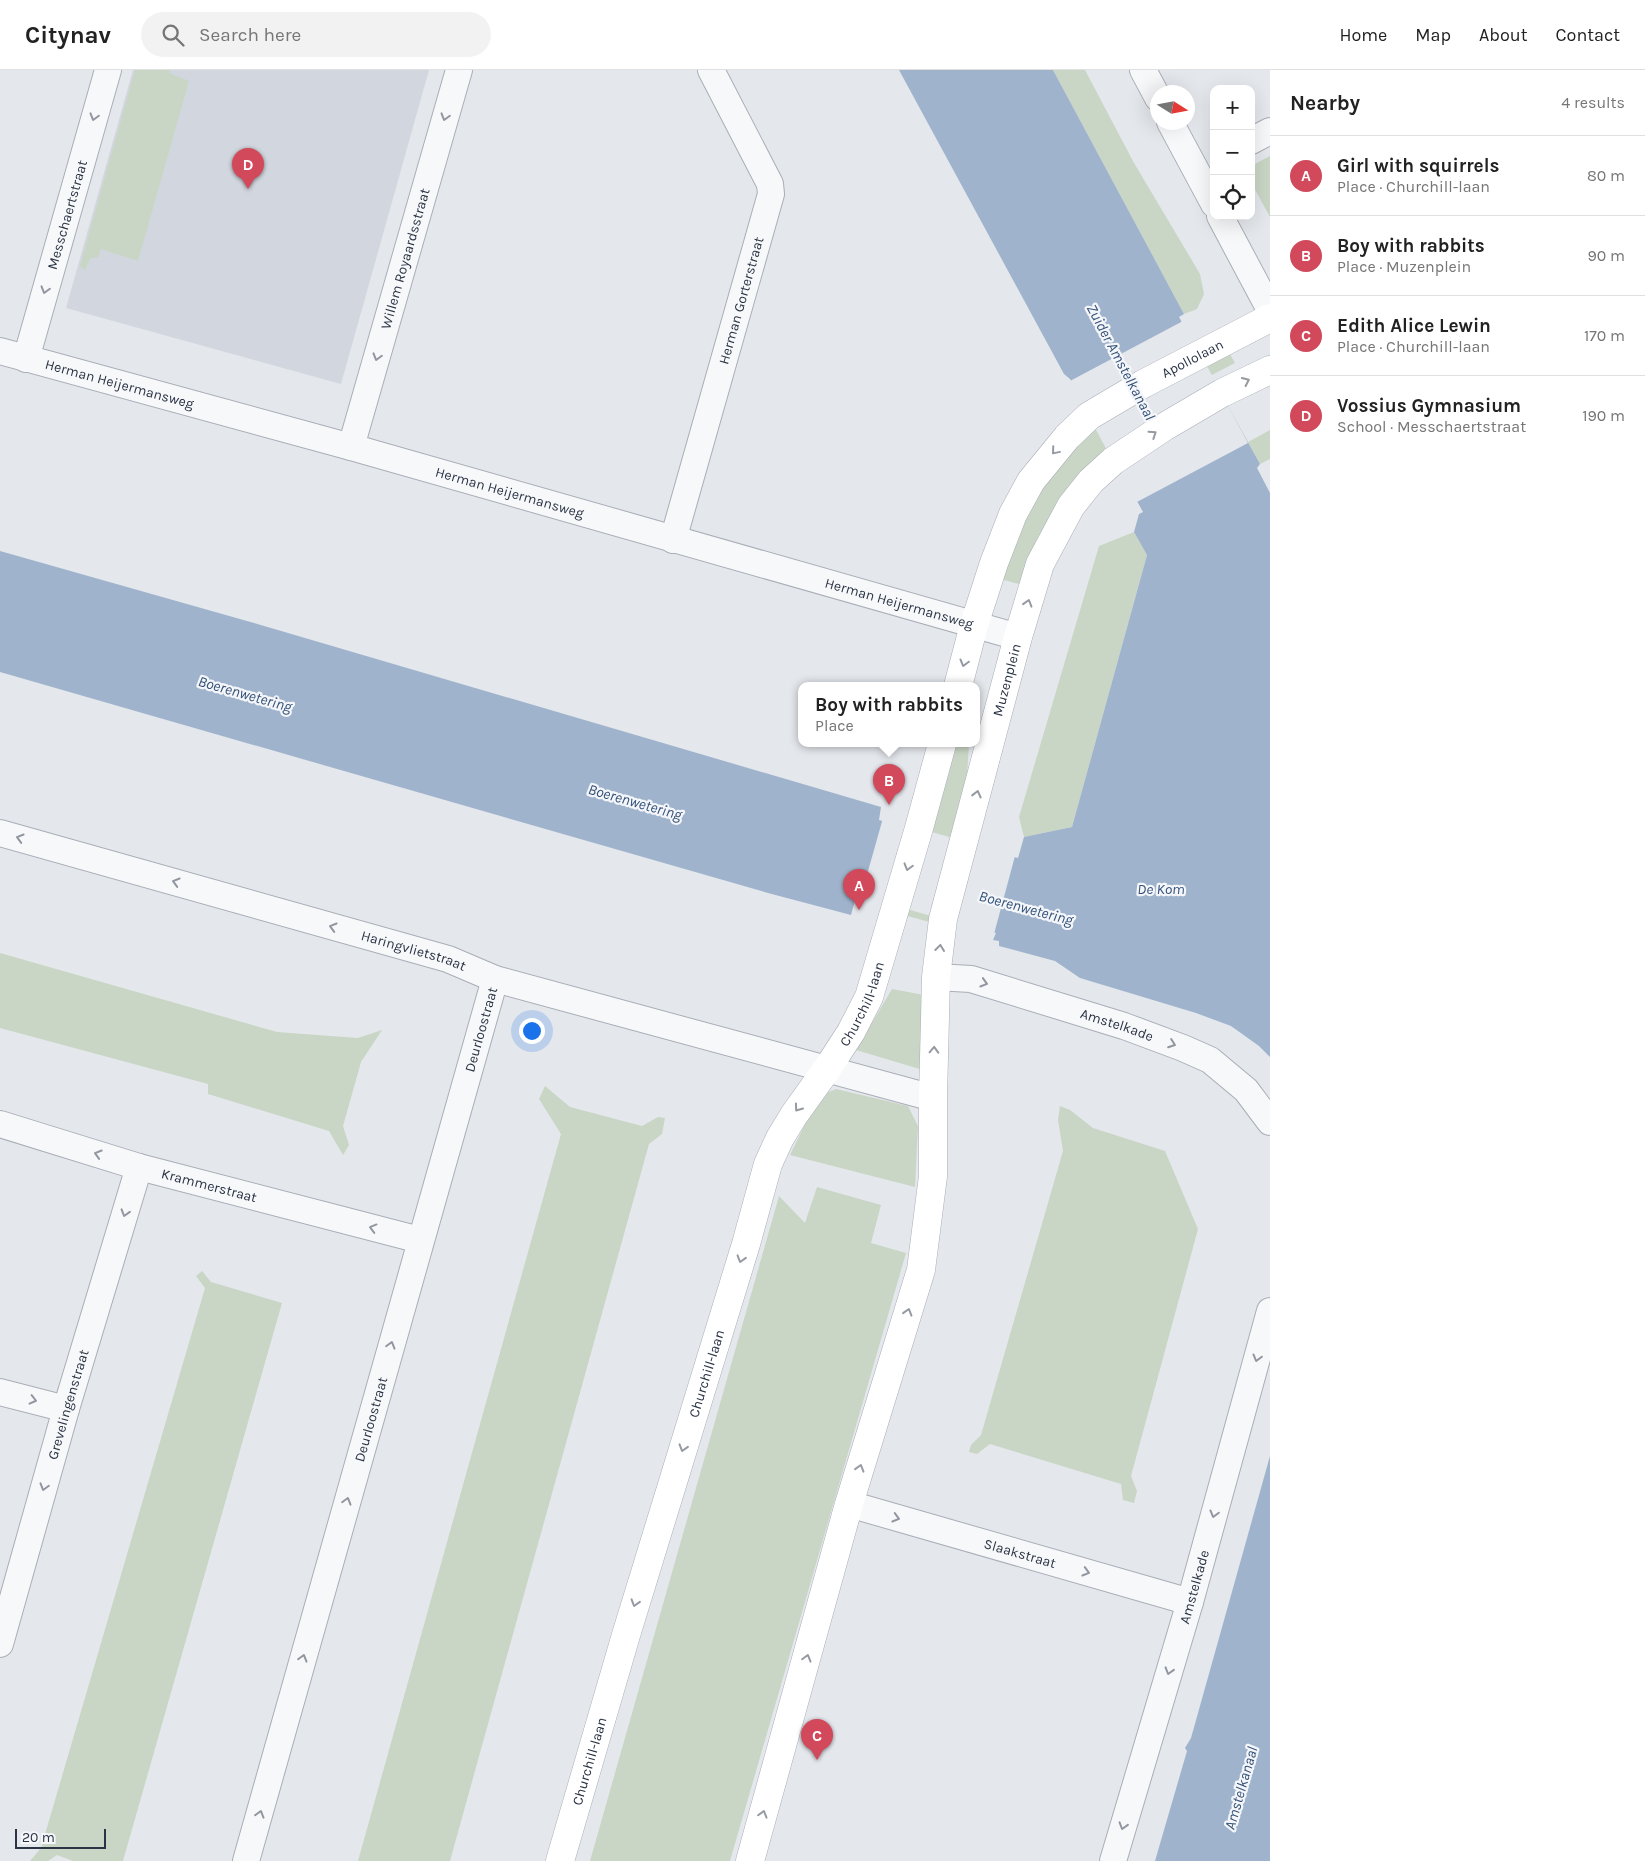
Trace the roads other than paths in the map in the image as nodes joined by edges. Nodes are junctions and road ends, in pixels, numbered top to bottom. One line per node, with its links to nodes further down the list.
1 (108, 70): 15 (street, Messchaertstraat, one-way to 15)
2 (459, 70): 17 (street, Willem Royaardsstraat, one-way to 17)
3 (711, 70): 18 (street, Herman Gorterstraat)
4 (1143, 70): 5 (street)
5 (1151, 85)
6 (1176, 130): 9 (street)
7 (1270, 132): 8 (street)
8 (1255, 139)
9 (1205, 166): 10 (street)
10 (1210, 187)
11 (1222, 220): 12 (street)
12 (1270, 310)
13 (1270, 318): 19 (street, Apollolaan, one-way to 19)
14 (0, 351): 15 (street, Herman Heijermansweg)
15 (26, 359): 17 (street, Herman Heijermansweg)
16 (1270, 370): 20 (street, Muzenplein, one-way to 16)
17 (351, 447): 18 (street, Herman Heijermansweg)
18 (673, 540): 19 (street, Herman Heijermansweg)
19 (974, 626): 20 (street, Herman Heijermansweg); 21 (street, one-way to 21)
20 (1018, 637): 24 (street, Muzenplein, one-way to 20)
21 (959, 682)
22 (941, 747): 26 (street, Churchill-laan, one-way to 26)
23 (0, 833): 25 (street, Haringvlietstraat, one-way to 23)
24 (936, 977): 27 (street, one-way to 24); 28 (street, Amstelkade, one-way to 28)
25 (496, 979): 26 (street, Haringvlietstraat); 31 (street, Deurloostraat)
26 (827, 1069): 27 (street, Haringvlietstraat); 39 (street, Churchill-laan, one-way to 39)
27 (933, 1098): 35 (street, one-way to 27)
28 (1270, 1122)
29 (0, 1124): 30 (street, Krammerstraat, one-way to 29)
30 (139, 1167): 31 (street, Krammerstraat, one-way to 30); 34 (street, Grevelingenstraat, one-way to 34)
31 (420, 1240): 38 (street, Deurloostraat, one-way to 31)
32 (1270, 1311): 36 (street, Amstelkade, one-way to 36)
33 (0, 1392): 34 (street, one-way to 34)
34 (66, 1409): 37 (street, Grevelingenstraat, one-way to 37)
35 (849, 1504): 36 (street, Slaakstraat, one-way to 36); 40 (street, one-way to 35)
36 (1190, 1602): 41 (street, Amstelkade, one-way to 41)
37 (0, 1644)
38 (246, 1861)
39 (560, 1861)
40 (750, 1861)
41 (1113, 1861)

